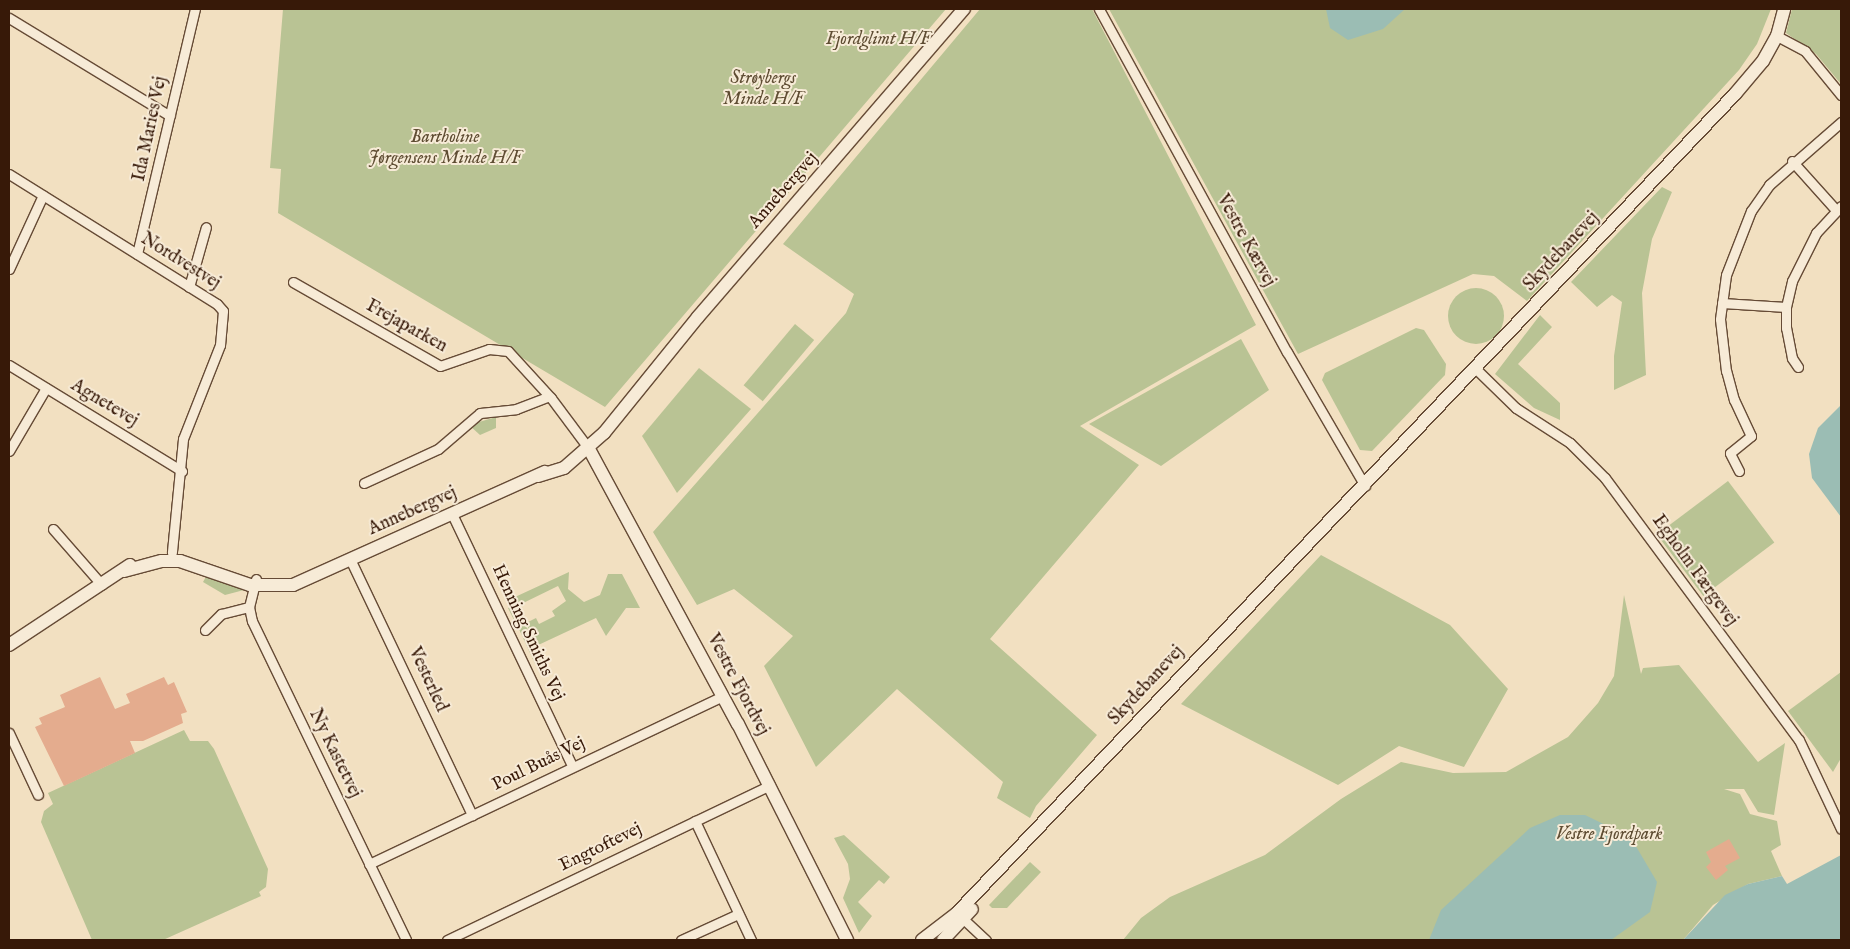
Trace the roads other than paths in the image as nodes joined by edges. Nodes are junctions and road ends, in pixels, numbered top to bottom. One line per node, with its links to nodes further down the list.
1 (194, 9): 8 (street, Ida Maries Vej)
2 (964, 9): 26 (street, Annebergvej)
3 (1100, 9): 31 (street, Vestre Kærvej)
4 (1784, 9): 6 (street, Skydebanevej)
5 (9, 18): 8 (street)
6 (1777, 36): 7 (street); 23 (street, Skydebanevej)
7 (1841, 95)
8 (170, 116): 15 (street, Ida Maries Vej)
9 (1841, 122): 10 (street)
10 (1792, 161): 13 (street); 19 (street)
11 (9, 174): 12 (street, Nordvestvej)
12 (43, 195): 15 (street, Nordvestvej); 16 (street)
13 (1839, 208): 20 (street)
14 (206, 227): 18 (street)
15 (137, 254): 18 (street, Nordvestvej)
16 (9, 269)
17 (293, 282): 25 (street, Frejaparken)
18 (189, 287): 28 (street, Nordvestvej)
19 (1722, 303): 20 (street); 29 (street)
20 (1786, 307): 22 (street)
21 (9, 365): 24 (street, Agnetevej)
22 (1798, 367)
23 (1476, 369): 31 (street, Skydebanevej); 49 (street, Egholm Færgevej)
24 (46, 388): 27 (street); 28 (street, Agnetevej)
25 (547, 397): 26 (street, Frejaparken); 30 (street)
26 (586, 447): 32 (street, Annebergvej); 42 (street, Vestre Fjordvej)
27 (9, 451)
28 (182, 471): 34 (street, Nordvestvej)
29 (1739, 471)
30 (364, 483)
31 (1365, 486): 52 (street, Skydebanevej)
32 (452, 514): 35 (street, Annebergvej); 44 (street, Henning Smiths Vej)
33 (54, 529): 38 (street)
34 (172, 552): 36 (street, Annebergvej); 37 (street, Annebergvej)
35 (350, 559): 37 (street, Annebergvej); 47 (street, Vesterled)
36 (124, 571): 37 (street, Annebergvej); 38 (street, Annebergvej)
37 (255, 582): 39 (street)
38 (102, 585): 41 (street, Annebergvej)
39 (249, 607): 40 (street); 50 (street, Ny Kastetvej)
40 (205, 630)
41 (9, 645)
42 (723, 696): 44 (street, Poul Buås Vej); 45 (street, Vestre Fjordvej)
43 (9, 733): 46 (street)
44 (572, 766): 47 (street, Poul Buås Vej)
45 (770, 786): 48 (street, Engtoftevej); 58 (street, Vestre Fjordvej)
46 (38, 795)
47 (472, 815): 50 (street, Poul Buås Vej)
48 (695, 821): 51 (street); 55 (street, Engtoftevej)
49 (1841, 829)
50 (369, 864): 54 (street, Ny Kastetvej)
51 (738, 914): 53 (street); 57 (street)
52 (960, 916): 59 (street, Skydebanevej); 60 (street, Skydebanevej); 61 (street)
53 (695, 938): 56 (street)
54 (406, 940)
55 (446, 940)
56 (681, 940)
57 (751, 940)
58 (847, 940)
59 (922, 940)
60 (943, 940)
61 (986, 940)

